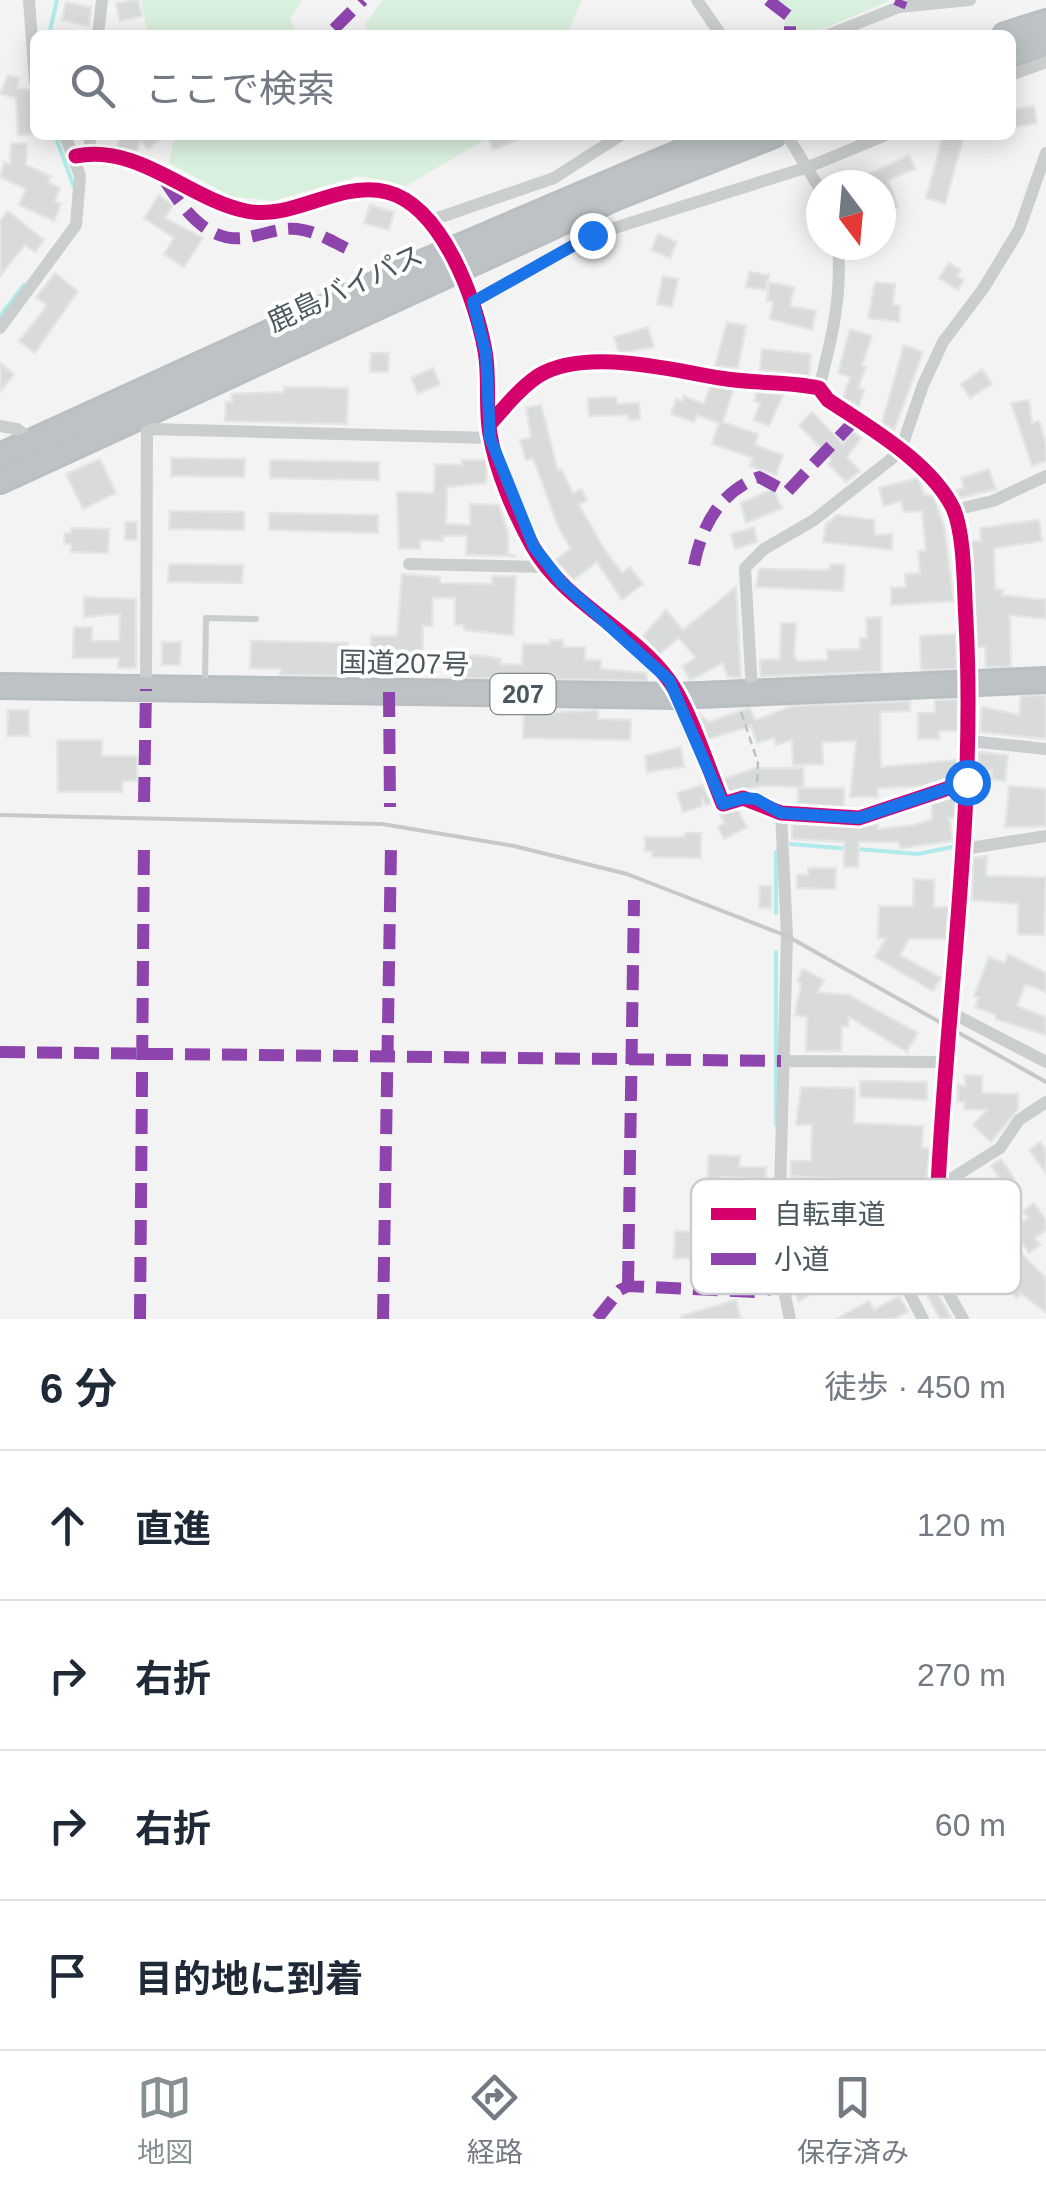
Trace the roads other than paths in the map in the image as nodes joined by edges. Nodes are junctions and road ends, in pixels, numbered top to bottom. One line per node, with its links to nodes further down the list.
1 (29, 0): 6 (street)
2 (102, 0): 7 (street)
3 (697, 0): 8 (street)
4 (970, 0): 9 (street)
5 (1046, 22): 10 (highway)
6 (31, 30)
7 (99, 30)
8 (717, 30)
9 (841, 30)
10 (1016, 32)
11 (1046, 43): 12 (highway)
12 (1016, 52)
13 (1046, 62): 14 (street)
14 (1016, 73)
15 (68, 140): 24 (street)
16 (90, 140): 23 (street)
17 (613, 140): 27 (street)
18 (708, 140): 34 (highway, 鹿島バイパス)
19 (761, 140): 34 (highway, 鹿島バイパス)
20 (790, 140): 25 (street)
21 (871, 140): 25 (street)
22 (1046, 152): 38 (street)
23 (91, 153): 24 (street); 27 (street)
24 (76, 156): 32 (street)
25 (805, 162): 26 (street); 31 (street)
26 (809, 170)
27 (432, 220): 28 (street)
28 (440, 234)
29 (839, 260): 33 (street)
30 (464, 287): 31 (street)
31 (473, 302): 36 (street)
32 (0, 328)
33 (820, 388): 36 (street); 38 (street)
34 (143, 412): 36 (street); 37 (highway, 鹿島バイパス); 41 (highway, 鹿島バイパス); 49 (street)
35 (0, 426): 37 (street)
36 (489, 432): 44 (street)
37 (34, 441): 39 (highway, 鹿島バイパス)
38 (900, 452): 42 (street); 51 (street)
39 (0, 456)
40 (1046, 476): 42 (street)
41 (0, 481)
42 (954, 510): 47 (street)
43 (408, 564): 44 (street)
44 (546, 566): 52 (street)
45 (256, 619): 50 (lane)
46 (1046, 680): 47 (highway, 国道207号 / 207)
47 (969, 684): 51 (highway, 国道207号 / 207); 53 (street)
48 (0, 686): 49 (highway, 国道207号 / 207)
49 (146, 688): 50 (highway, 国道207号 / 207)
50 (204, 690): 52 (highway, 国道207号 / 207)
51 (742, 693): 52 (highway, 国道207号 / 207)
52 (676, 696): 56 (street)
53 (969, 742): 54 (street); 55 (street)
54 (1046, 748)
55 (967, 782): 56 (street); 58 (street)
56 (781, 813): 60 (street)
57 (1046, 836): 58 (street)
58 (964, 845): 59 (street)
59 (950, 1012): 61 (street); 62 (street)
60 (781, 1060): 61 (street); 64 (street)
61 (944, 1062): 65 (street)
62 (1046, 1062)
63 (1046, 1102): 66 (street)
64 (780, 1179)
65 (938, 1179)
66 (952, 1179)
67 (785, 1294): 70 (street)
68 (910, 1294): 71 (street)
69 (949, 1294): 72 (street)
70 (790, 1319)
71 (923, 1319)
72 (963, 1319)

